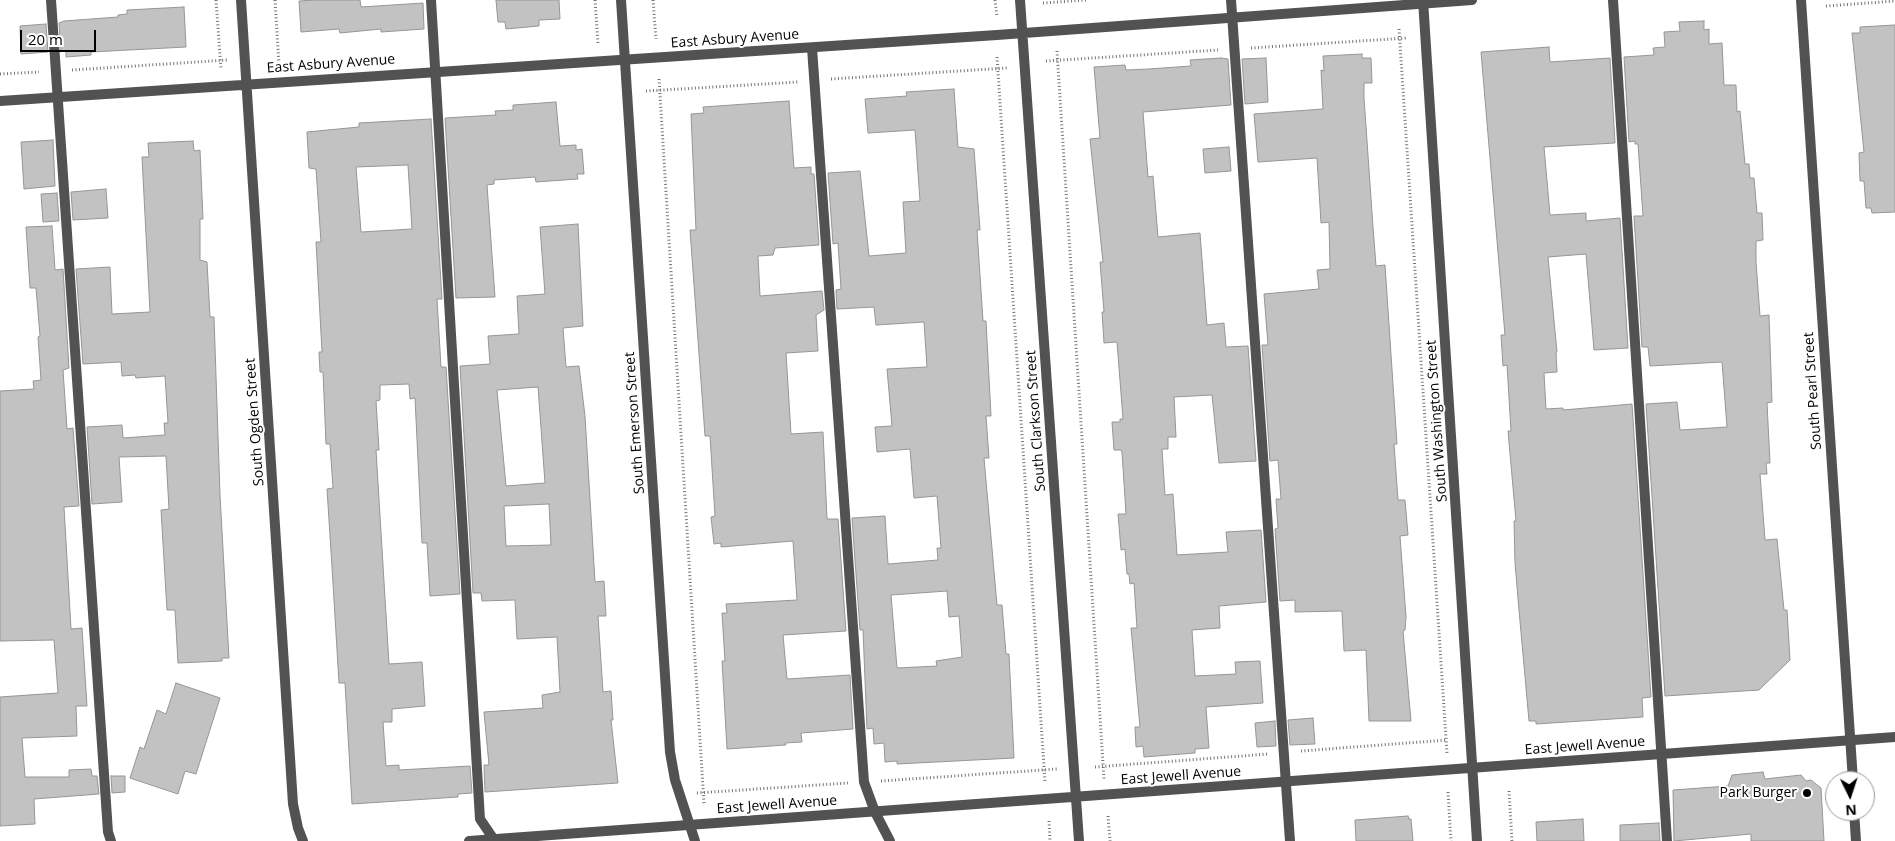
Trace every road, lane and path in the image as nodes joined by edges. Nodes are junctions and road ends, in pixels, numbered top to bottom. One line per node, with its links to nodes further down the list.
1 (51, 0): 33 (street)
2 (216, 0): 31 (path)
3 (242, 0): 38 (street, South Ogden Street)
4 (275, 0): 32 (path)
5 (431, 0): 34 (street)
6 (595, 0): 25 (path)
7 (621, 0): 30 (street, South Emerson Street)
8 (654, 0): 24 (path)
9 (996, 0): 20 (path)
10 (1020, 0): 23 (street, South Clarkson Street)
11 (1086, 0): 18 (path)
12 (1231, 0): 21 (street)
13 (1472, 0): 17 (street, East Asbury Avenue)
14 (1613, 0): 44 (street)
15 (1801, 0): 42 (street, South Pearl Street)
16 (1895, 1): 19 (path)
17 (1423, 2): 21 (street, East Asbury Avenue); 45 (street, South Washington Street)
18 (1043, 3)
19 (1826, 6)
20 (997, 18)
21 (1232, 18): 23 (street, East Asbury Avenue); 48 (street)
22 (1399, 28): 43 (path)
23 (1022, 34): 26 (street, East Asbury Avenue); 52 (street, South Clarkson Street)
24 (656, 42)
25 (598, 45)
26 (812, 48): 30 (street, East Asbury Avenue); 54 (street)
27 (1057, 51): 47 (path)
28 (997, 58): 49 (path)
29 (234, 60): 31 (path)
30 (625, 60): 34 (street, East Asbury Avenue); 58 (street, South Emerson Street)
31 (220, 61): 33 (path); 35 (path)
32 (279, 68)
33 (56, 71): 36 (path); 39 (street)
34 (435, 71): 38 (street, East Asbury Avenue); 59 (street)
35 (221, 73)
36 (0, 74)
37 (658, 79): 53 (path)
38 (246, 84): 39 (street, East Asbury Avenue); 61 (street, South Ogden Street)
39 (57, 97): 40 (street, East Asbury Avenue); 60 (street)
40 (0, 101)
41 (1895, 738): 42 (street, East Jewell Avenue)
42 (1850, 741): 44 (street, East Jewell Avenue); 46 (street, South Pearl Street)
43 (1447, 754)
44 (1660, 755): 45 (street, East Jewell Avenue); 72 (street)
45 (1473, 768): 48 (street, East Jewell Avenue); 70 (street, South Washington Street)
46 (1852, 771)
47 (1105, 780)
48 (1286, 782): 52 (street, East Jewell Avenue); 68 (street)
49 (1045, 786)
50 (1509, 791): 71 (path)
51 (1448, 792): 69 (path)
52 (1076, 797): 54 (street, East Jewell Avenue); 66 (street, South Clarkson Street)
53 (704, 804)
54 (875, 812): 58 (street, East Jewell Avenue); 64 (street)
55 (1108, 816): 67 (path)
56 (1049, 821): 65 (path)
57 (1855, 821): 73 (street)
58 (690, 825): 59 (street, East Jewell Avenue); 63 (street, South Emerson Street)
59 (494, 840): 62 (street, East Jewell Avenue)
60 (111, 841)
61 (303, 841)
62 (469, 841)
63 (695, 841)
64 (890, 841)
65 (1050, 841)
66 (1079, 841)
67 (1110, 841)
68 (1290, 841)
69 (1451, 841)
70 (1478, 841)
71 (1512, 841)
72 (1667, 841)
73 (1856, 841)

